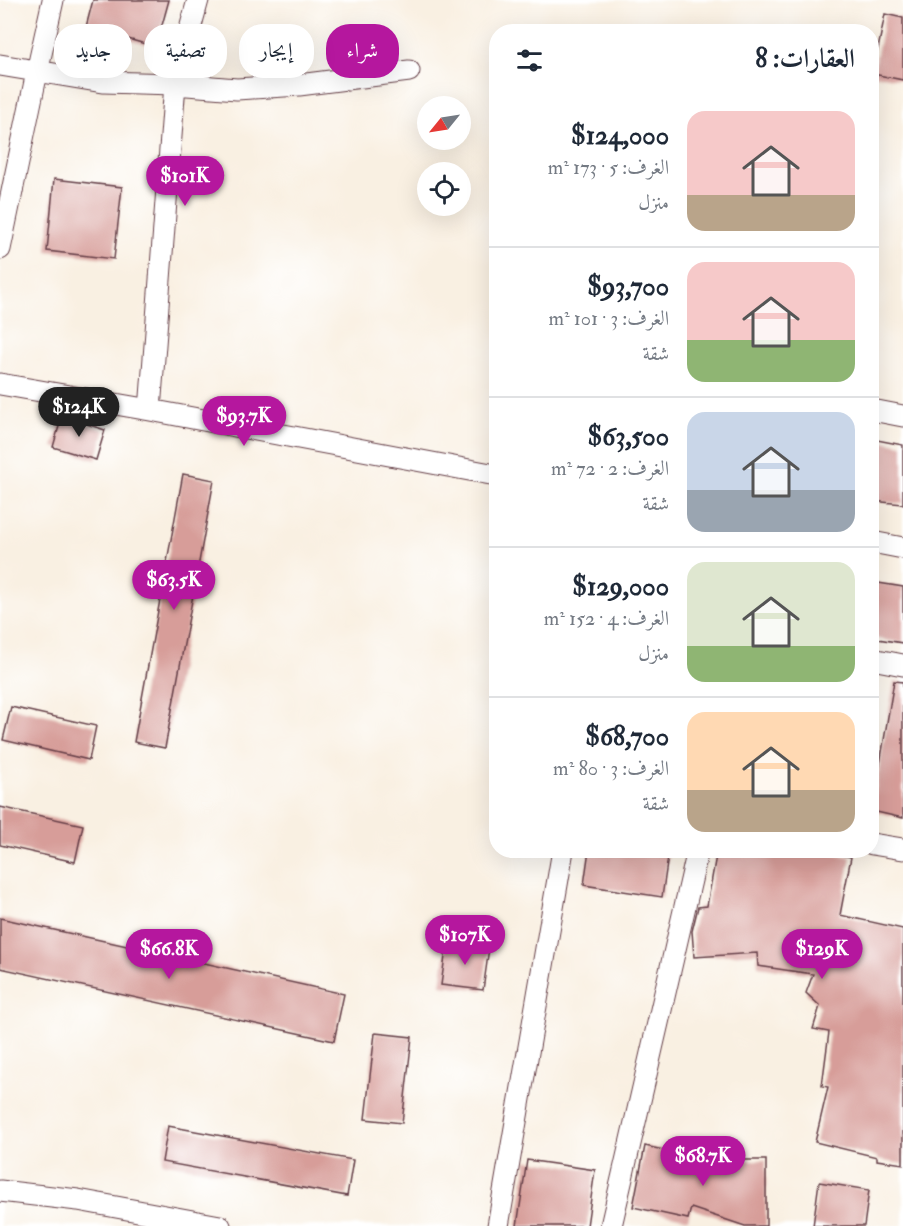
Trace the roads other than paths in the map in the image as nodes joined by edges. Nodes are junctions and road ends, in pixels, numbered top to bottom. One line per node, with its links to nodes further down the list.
1 (53, 0): 5 (street)
2 (198, 0): 6 (street)
3 (0, 65): 5 (street)
4 (409, 71): 6 (street)
5 (37, 72): 6 (street); 7 (street)
6 (175, 84): 9 (street)
7 (0, 249)
8 (0, 384): 9 (street)
9 (150, 410): 12 (street)
10 (879, 411): 11 (street)
11 (903, 416)
12 (489, 474)
13 (879, 543): 14 (street)
14 (903, 548)
15 (879, 660): 16 (street)
16 (903, 665)
17 (879, 845): 18 (street)
18 (903, 849)
19 (562, 858): 23 (street)
20 (696, 858): 24 (street)
21 (0, 1191): 22 (street)
22 (220, 1226)
23 (498, 1226)
24 (611, 1226)

